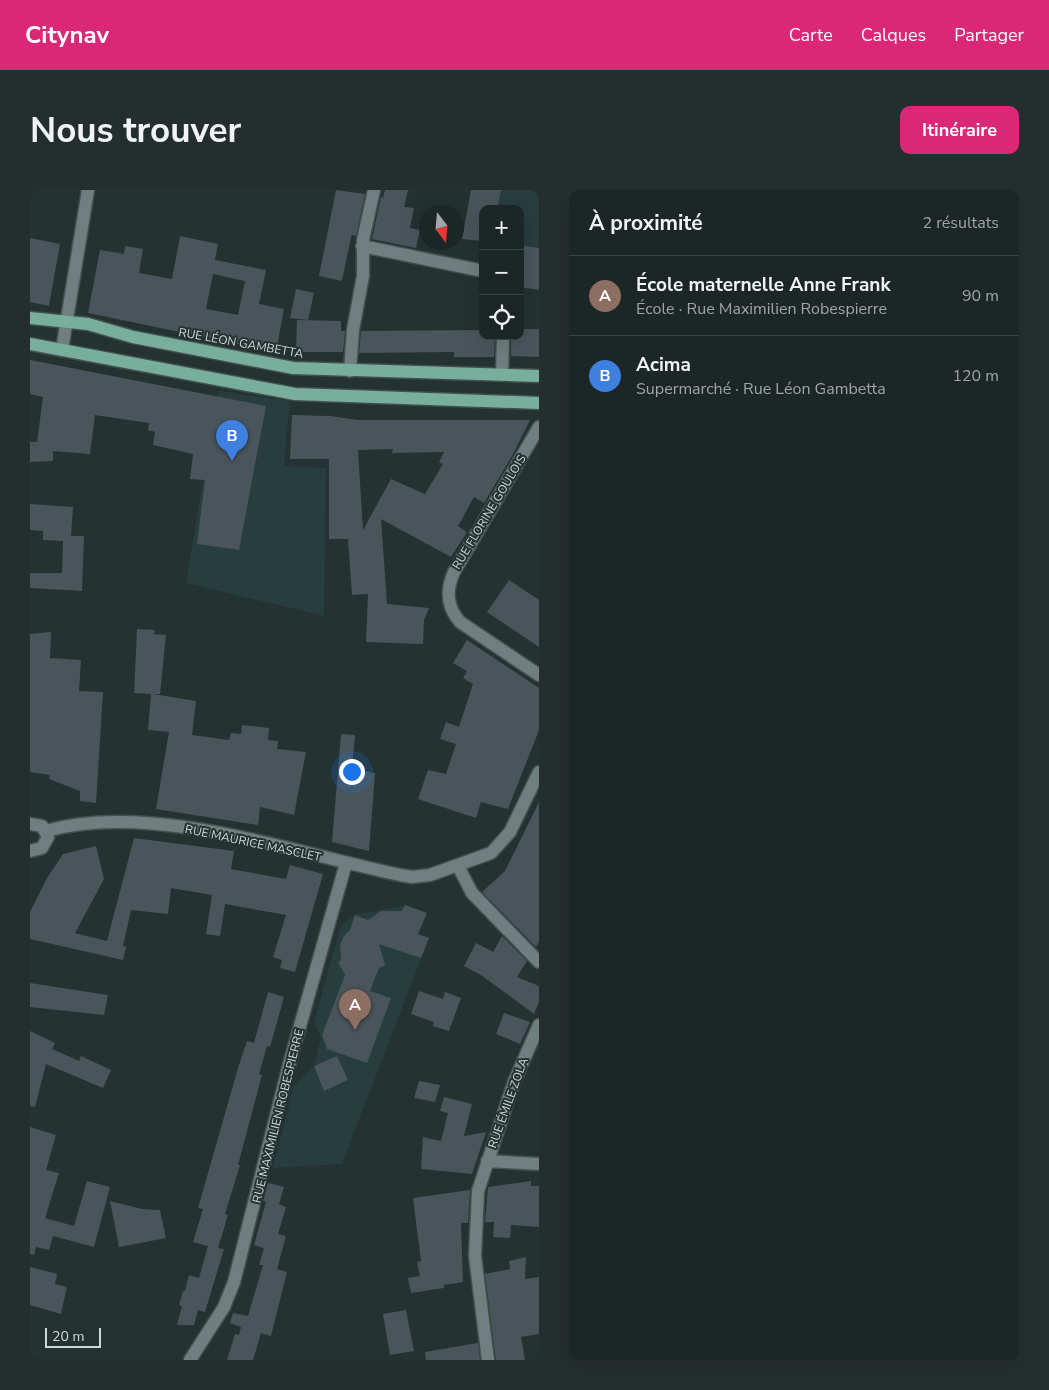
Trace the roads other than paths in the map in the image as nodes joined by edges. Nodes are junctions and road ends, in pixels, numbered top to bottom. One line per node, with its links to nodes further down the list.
1 (88, 190): 6 (street)
2 (374, 190): 3 (street)
3 (362, 246): 4 (street); 10 (street)
4 (479, 270)
5 (30, 318): 6 (main road, RUE LÉON GAMBETTA)
6 (66, 322): 9 (street); 10 (main road, RUE LÉON GAMBETTA)
7 (503, 340): 11 (street)
8 (30, 344): 9 (main road)
9 (62, 350): 13 (main road)
10 (350, 371): 11 (main road, RUE LÉON GAMBETTA)
11 (502, 374): 12 (main road, RUE LÉON GAMBETTA)
12 (539, 376)
13 (539, 403)
14 (539, 427): 15 (street, RUE FLORINE GOULOIS)
15 (539, 675)
16 (539, 772): 21 (street, RUE MAURICE MASCLET)
17 (30, 824): 18 (street)
18 (46, 830): 19 (street); 20 (street, RUE MAURICE MASCLET)
19 (30, 851)
20 (346, 863): 21 (street, RUE MAURICE MASCLET); 26 (street, RUE MAXIMILIEN ROBESPIERRE)
21 (458, 866): 22 (street)
22 (539, 962)
23 (539, 1025): 24 (street, RUE ÉMILE ZOLA)
24 (487, 1161): 25 (street, RUE ÉMILE ZOLA); 27 (street)
25 (539, 1164)
26 (190, 1360)
27 (488, 1360)

